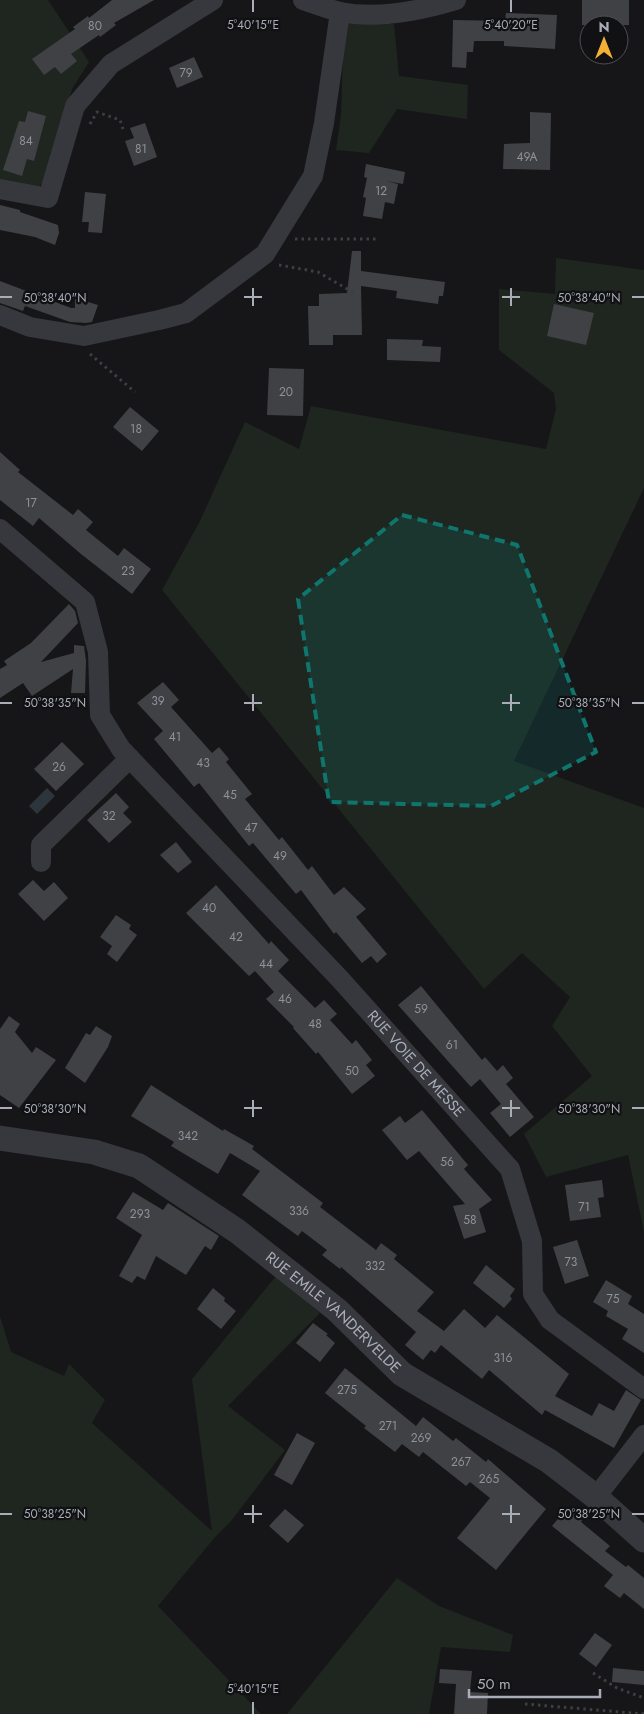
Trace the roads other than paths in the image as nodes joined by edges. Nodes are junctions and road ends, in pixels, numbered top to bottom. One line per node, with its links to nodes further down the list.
1 (213, 0): 5 (street)
2 (303, 0): 4 (street)
3 (456, 0): 4 (street)
4 (340, 12): 6 (street)
5 (0, 189)
6 (0, 315)
7 (0, 530): 8 (street, RUE VOIE DE MESSE)
8 (130, 758): 9 (street); 11 (street, RUE VOIE DE MESSE)
9 (41, 862)
10 (0, 1138): 13 (street, RUE EMILE VANDERVELDE)
11 (644, 1389)
12 (644, 1436): 13 (street)
13 (596, 1497): 14 (street, RUE EMILE VANDERVELDE)
14 (644, 1540)

